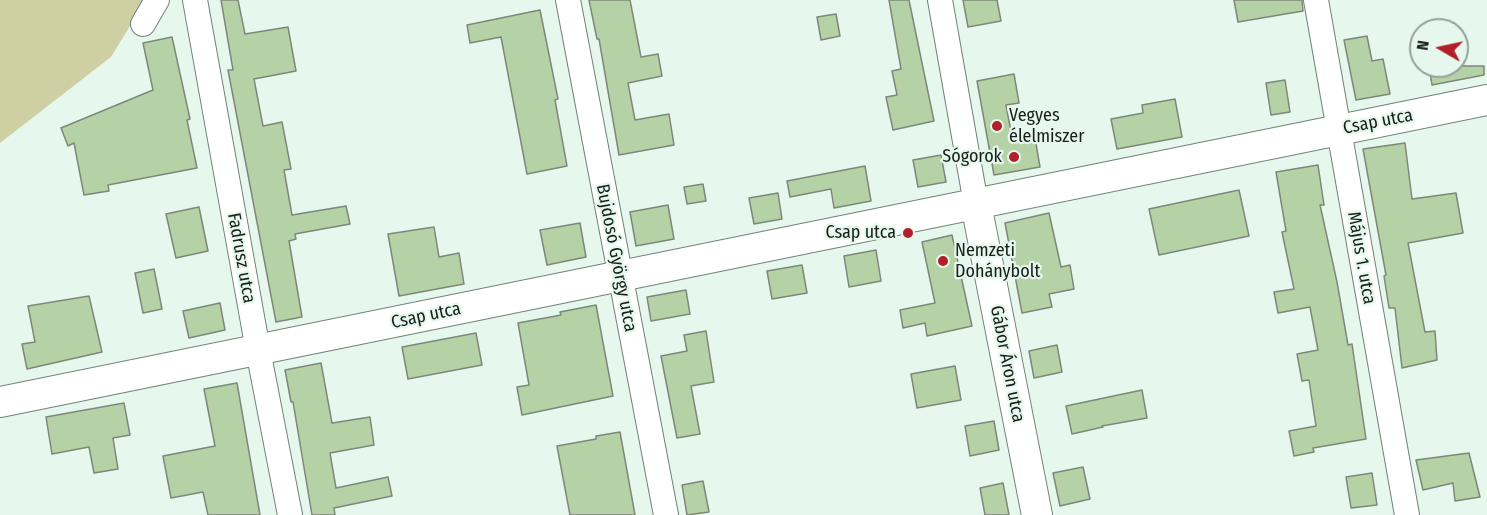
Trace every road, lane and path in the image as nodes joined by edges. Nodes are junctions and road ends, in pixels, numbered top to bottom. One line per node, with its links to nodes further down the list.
1 (157, 0): 6 (street)
2 (195, 0): 11 (street, Fadrusz utca)
3 (568, 0): 10 (street, Bujdosó György utca)
4 (940, 0): 9 (street, Gábor Áron utca)
5 (1316, 0): 8 (street, Május 1. utca)
6 (143, 24)
7 (1487, 100): 8 (street, Csap utca)
8 (1338, 130): 9 (street, Csap utca); 16 (street, Május 1. utca)
9 (976, 204): 10 (street, Csap utca); 15 (street, Gábor Áron utca)
10 (620, 276): 11 (street, Csap utca); 14 (street, Bujdosó György utca)
11 (258, 350): 12 (street, Csap utca); 13 (street, Fadrusz utca)
12 (0, 402)
13 (290, 515)
14 (666, 515)
15 (1036, 515)
16 (1407, 515)

